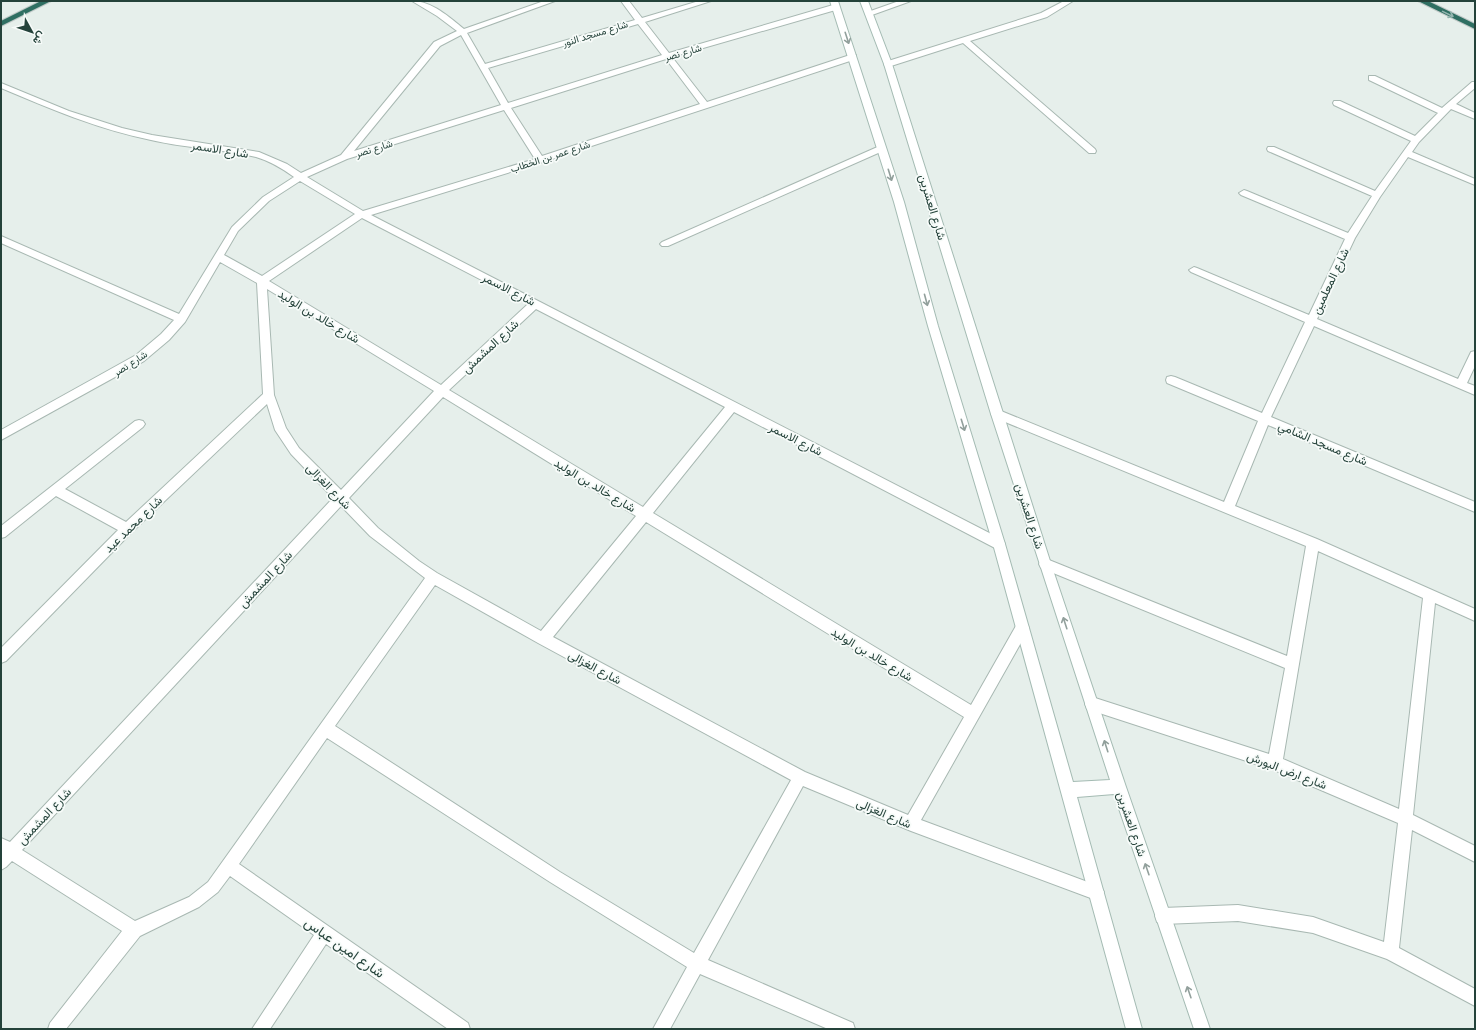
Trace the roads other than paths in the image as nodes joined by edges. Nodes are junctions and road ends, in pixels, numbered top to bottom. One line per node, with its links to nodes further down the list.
1 (46, 1): 13 (highway)
2 (416, 1): 15 (street)
3 (552, 1): 15 (street)
4 (624, 1): 12 (street)
5 (707, 1): 12 (street, شارع مسجد النور)
6 (864, 1): 11 (street, شارع العشرين)
7 (907, 1): 11 (street)
8 (1070, 1): 16 (street)
9 (1422, 1): 14 (highway, one-way to 14)
10 (836, 4): 17 (street, شارع نصر); 18 (street, one-way to 18)
11 (869, 13): 19 (street, شارع العشرين)
12 (639, 20): 17 (street); 20 (street, شارع مسجد النور)
13 (1, 24)
14 (1475, 27)
15 (463, 32): 20 (street); 34 (street)
16 (964, 40): 19 (street); 32 (street)
17 (667, 56): 25 (street); 26 (street, شارع نصر)
18 (853, 57): 25 (street, شارع عمر بن الخطاب); 30 (street)
19 (888, 64): 57 (street, شارع العشرين)
20 (483, 67): 26 (street)
21 (1372, 78): 27 (street)
22 (1475, 84): 27 (street, شارع المعلمين)
23 (1, 86): 36 (street, شارع الاسمر)
24 (1337, 104): 29 (street)
25 (705, 105): 35 (street, شارع عمر بن الخطاب)
26 (506, 107): 34 (street, شارع نصر); 35 (street)
27 (1446, 109): 28 (street); 29 (street, شارع المعلمين)
28 (1475, 116)
29 (1416, 140): 33 (street, شارع المعلمين)
30 (882, 148): 43 (street); 69 (street, one-way to 69)
31 (1271, 149): 39 (street)
32 (1092, 151)
33 (1406, 153): 37 (street); 39 (street, شارع المعلمين)
34 (344, 157): 36 (street, شارع نصر)
35 (540, 160): 40 (street, شارع عمر بن الخطاب)
36 (300, 177): 40 (street, شارع الاسمر); 44 (street, شارع نصر)
37 (1475, 182)
38 (1244, 193): 41 (street)
39 (1377, 195): 41 (street, شارع المعلمين)
40 (362, 214): 46 (street, شارع عمر بن الخطاب); 47 (street, شارع الاسمر)
41 (1350, 238): 49 (street, شارع المعلمين)
42 (1, 239): 48 (street)
43 (665, 244)
44 (219, 256): 46 (street, شارع خالد بن الوليد); 48 (street, شارع نصر)
45 (1194, 270): 49 (street)
46 (262, 281): 53 (street, شارع خالد بن الوليد); 55 (street, شارع الغزالى)
47 (536, 303): 53 (street, شارع المشمش); 56 (street, شارع الاسمر)
48 (181, 319): 60 (street, شارع نصر)
49 (1311, 320): 52 (street); 58 (street, شارع المعلمين)
50 (1475, 355): 52 (street)
51 (1171, 380): 58 (street, شارع مسجد الشامي)
52 (1462, 385): 54 (street)
53 (442, 391): 62 (street, شارع المشمش); 65 (street, شارع خالد بن الوليد)
54 (1475, 391)
55 (269, 395): 62 (street, شارع الغزالى); 66 (street, شارع محمد عيد)
56 (733, 406): 65 (street); 69 (street, شارع الاسمر)
57 (997, 414): 63 (street); 70 (street, شارع العشرين)
58 (1265, 419): 63 (street, شارع المعلمين); 64 (street, شارع مسجد الشامي)
59 (139, 424): 61 (street)
60 (1, 435)
61 (55, 490): 66 (street); 67 (street)
62 (340, 498): 71 (street, شارع الغزالى); 87 (street, شارع المشمش)
63 (1228, 507): 68 (street)
64 (1475, 507)
65 (644, 515): 75 (street); 79 (street, شارع خالد بن الوليد)
66 (127, 529): 76 (street, شارع محمد عيد)
67 (1, 533)
68 (1313, 542): 72 (street); 77 (street)
69 (999, 544): 74 (street)
70 (1045, 564): 77 (street); 78 (street, شارع العشرين, one-way to 70)
71 (432, 577): 75 (street, شارع الغزالى); 80 (street)
72 (1430, 594): 73 (street); 85 (street)
73 (1475, 615)
74 (1022, 628): 79 (street); 84 (street)
75 (544, 639): 82 (street, شارع الغزالى)
76 (1, 657)
77 (1291, 664): 81 (street)
78 (1092, 704): 81 (street, شارع ارض البورش); 83 (street, شارع العشرين, one-way to 78)
79 (972, 714): 86 (street)
80 (325, 728): 89 (street); 95 (street)
81 (1275, 762): 85 (street, شارع ارض البورش)
82 (800, 777): 86 (street, شارع الغزالى); 95 (street)
83 (1119, 786): 84 (street); 91 (street, شارع العشرين, one-way to 83)
84 (1067, 790): 90 (street)
85 (1405, 819): 88 (street, شارع ارض البورش); 94 (street)
86 (911, 824): 90 (street, شارع الغزالى)
87 (4, 852): 92 (street)
88 (1475, 854)
89 (228, 866): 92 (street); 93 (street, شارع امين عباس)
90 (1096, 892): 102 (street)
91 (1163, 916): 94 (street); 103 (street, شارع العشرين, one-way to 91)
92 (134, 930): 97 (street)
93 (324, 933): 98 (street); 99 (street, شارع امين عباس)
94 (1390, 952): 96 (street)
95 (697, 964): 100 (street); 101 (street)
96 (1475, 998)
97 (56, 1029)
98 (260, 1029)
99 (462, 1029)
100 (661, 1029)
101 (847, 1029)
102 (1134, 1029)
103 (1202, 1029)

